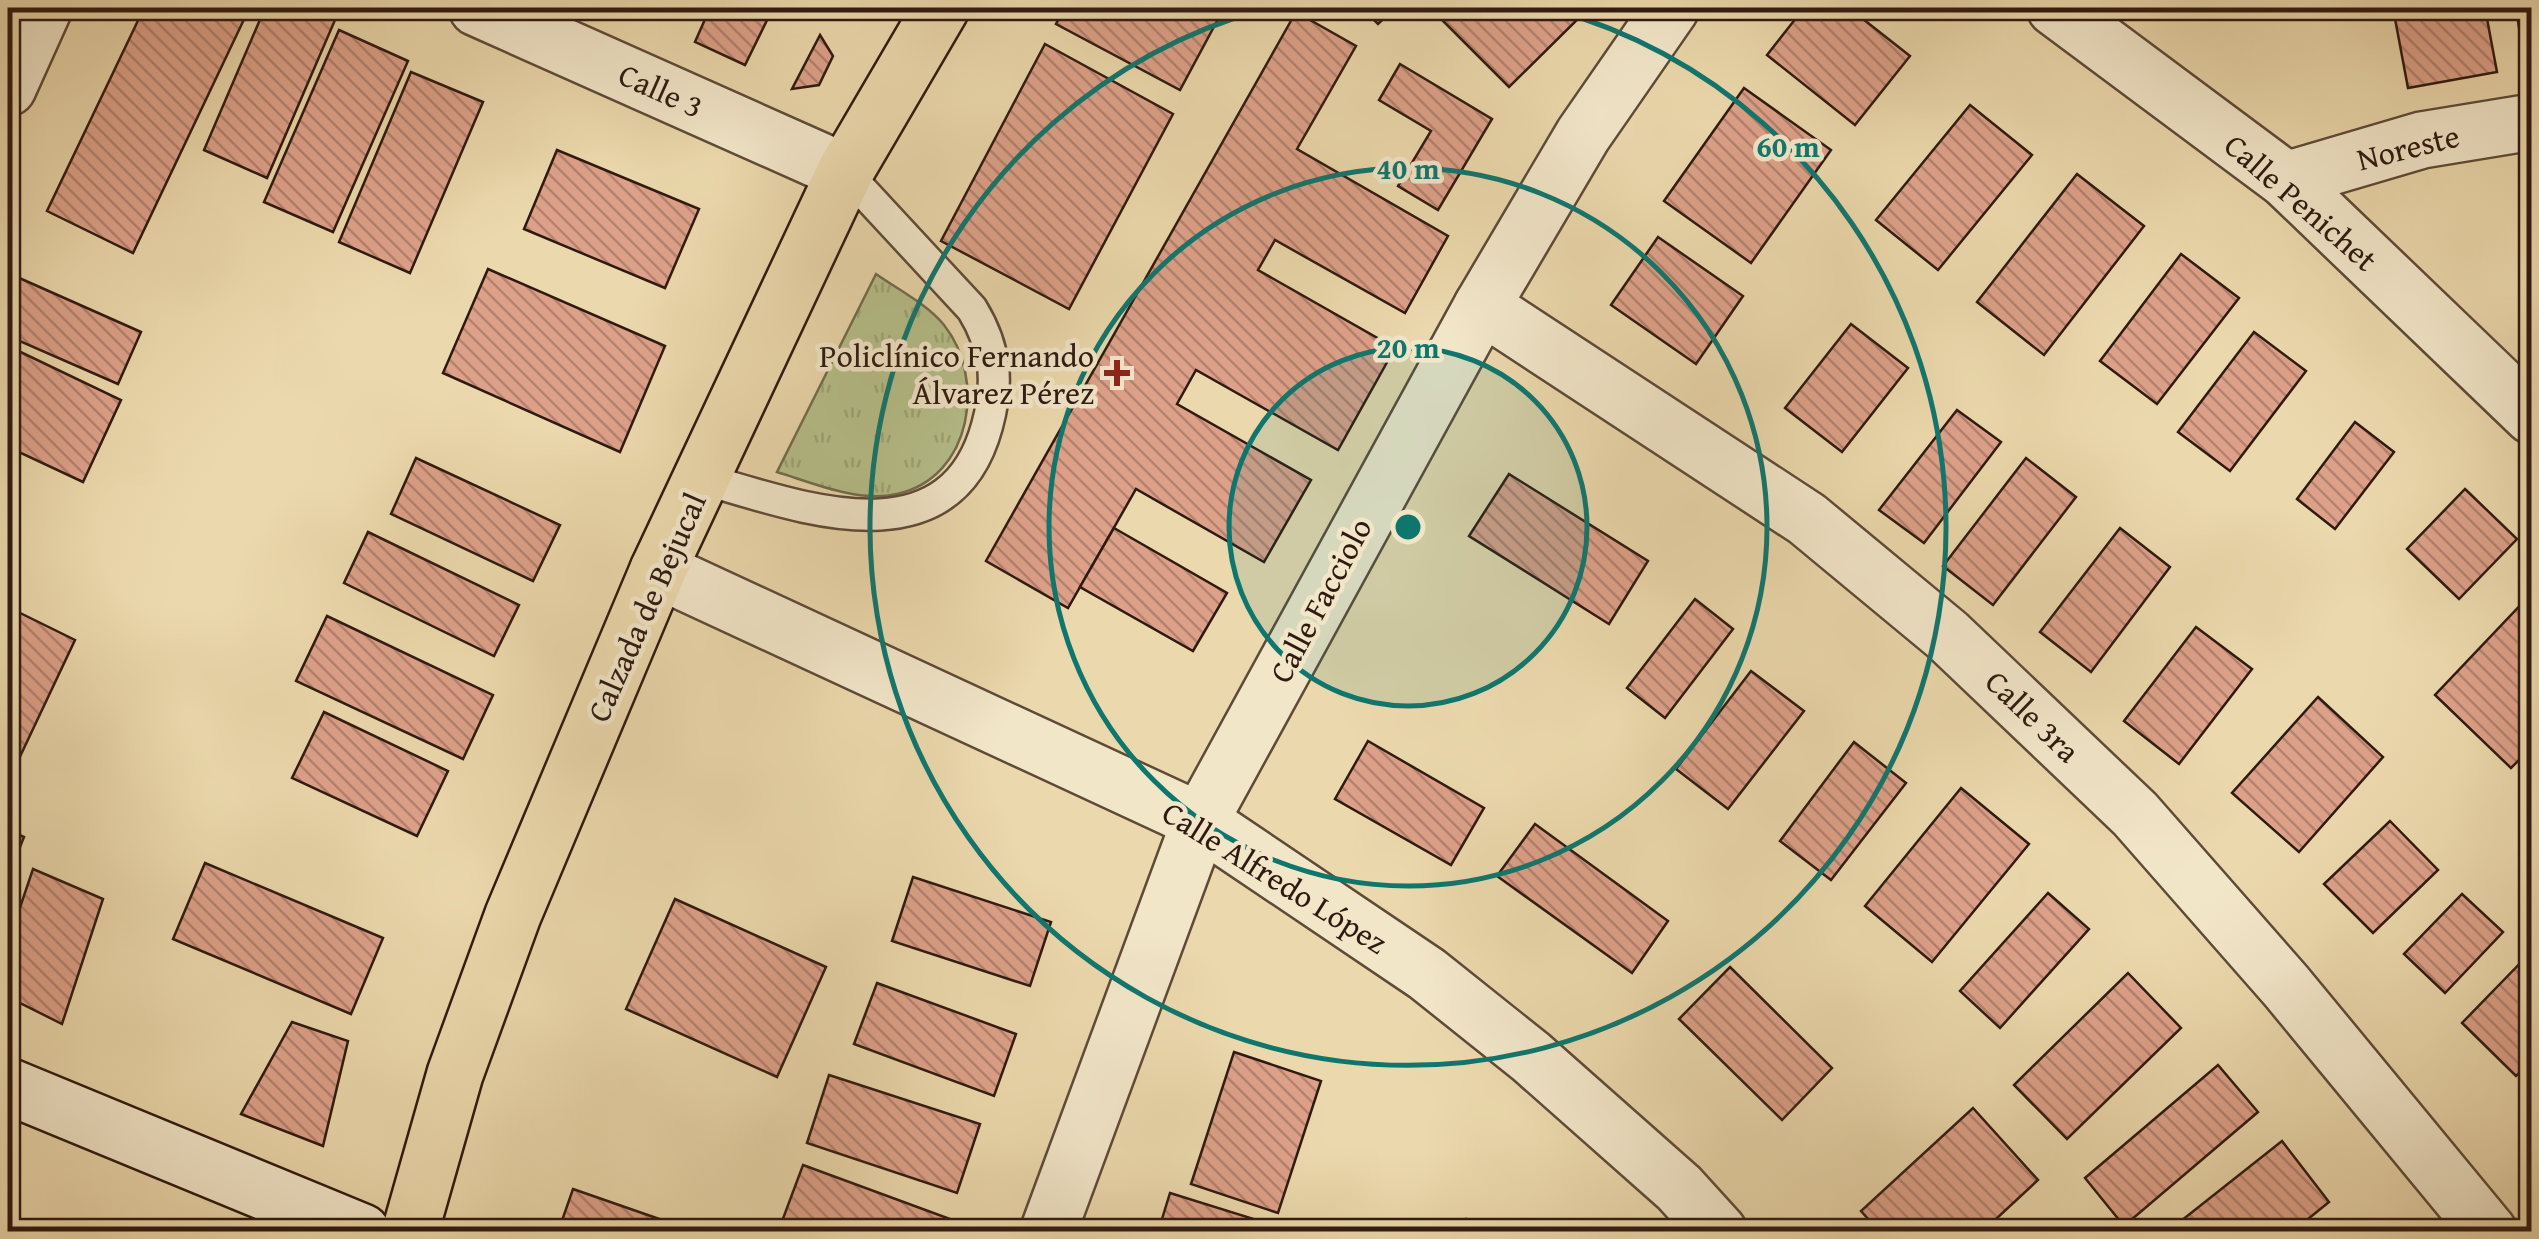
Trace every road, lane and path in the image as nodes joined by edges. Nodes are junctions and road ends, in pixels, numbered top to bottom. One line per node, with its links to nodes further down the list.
1 (44, 8): 6 (street)
2 (478, 8): 8 (street, Calle 3)
3 (942, 8): 8 (main road, Calzada de Bejucal)
4 (1671, 8): 10 (street, Calle Facciolo)
5 (2054, 8): 9 (street, Calle Penichet)
6 (8, 88)
7 (2532, 122): 9 (street, Noreste)
8 (845, 172): 12 (main road, Calzada de Bejucal); 12 (lane)
9 (2286, 180): 11 (street, Calle Penichet)
10 (1482, 306): 14 (street, Calle Facciolo); 21 (street, Calle 3ra)
11 (2532, 416)
12 (703, 479): 13 (main road, Calzada de Bejucal)
13 (658, 570): 14 (street, Calle Alfredo López); 18 (main road, Calzada de Bejucal)
14 (1200, 821): 16 (street, Calle Alfredo López); 19 (street, Calle Facciolo)
15 (8, 1086): 17 (street)
16 (1670, 1210): 20 (street, Calle Alfredo López)
17 (362, 1232)
18 (410, 1232)
19 (1048, 1232)
20 (1719, 1232)
21 (2489, 1232)

